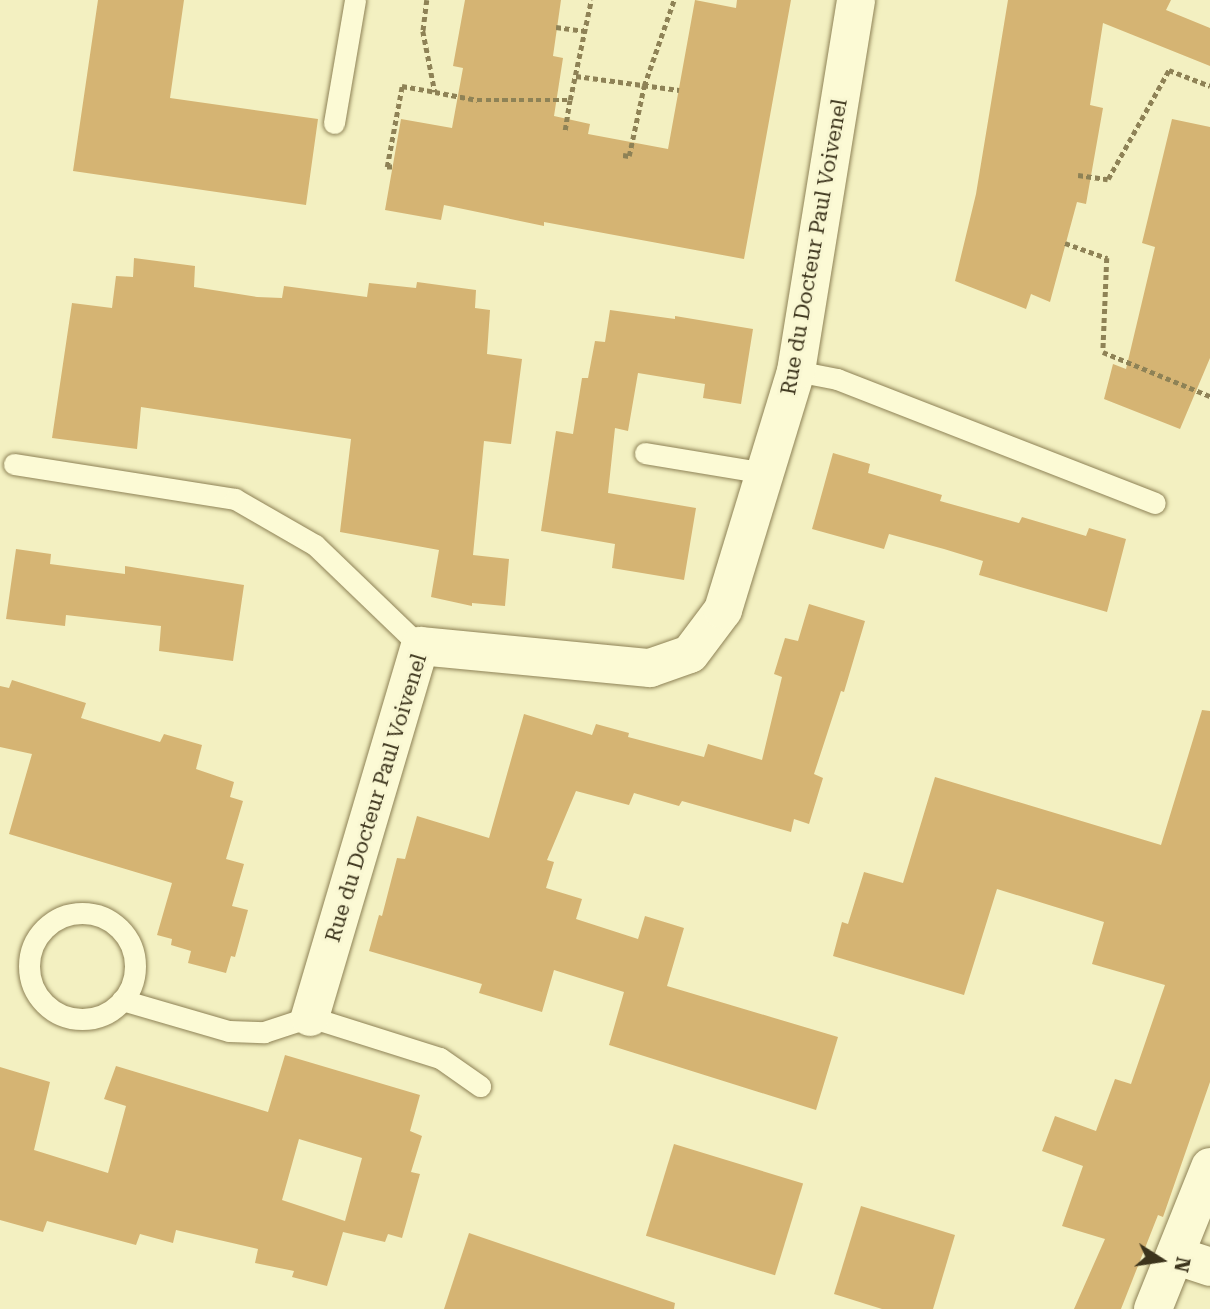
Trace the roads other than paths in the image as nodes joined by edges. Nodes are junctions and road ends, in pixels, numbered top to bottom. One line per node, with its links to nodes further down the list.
1 (355, 0): 3 (lane)
2 (856, 0): 4 (street, Rue du Docteur Paul Voivenel)
3 (334, 123)
4 (796, 371): 7 (street, Rue du Docteur Paul Voivenel); 8 (lane)
5 (645, 453): 7 (lane)
6 (14, 464): 9 (lane)
7 (766, 473): 9 (street, Rue du Docteur Paul Voivenel)
8 (1154, 503)
9 (420, 646): 11 (street, Rue du Docteur Paul Voivenel)
10 (122, 1000): 10 (lane); 11 (lane)
11 (310, 1017): 12 (lane)
12 (480, 1086)
13 (1210, 1167): 14 (street)
14 (1193, 1262): 15 (street)
15 (1153, 1309)

